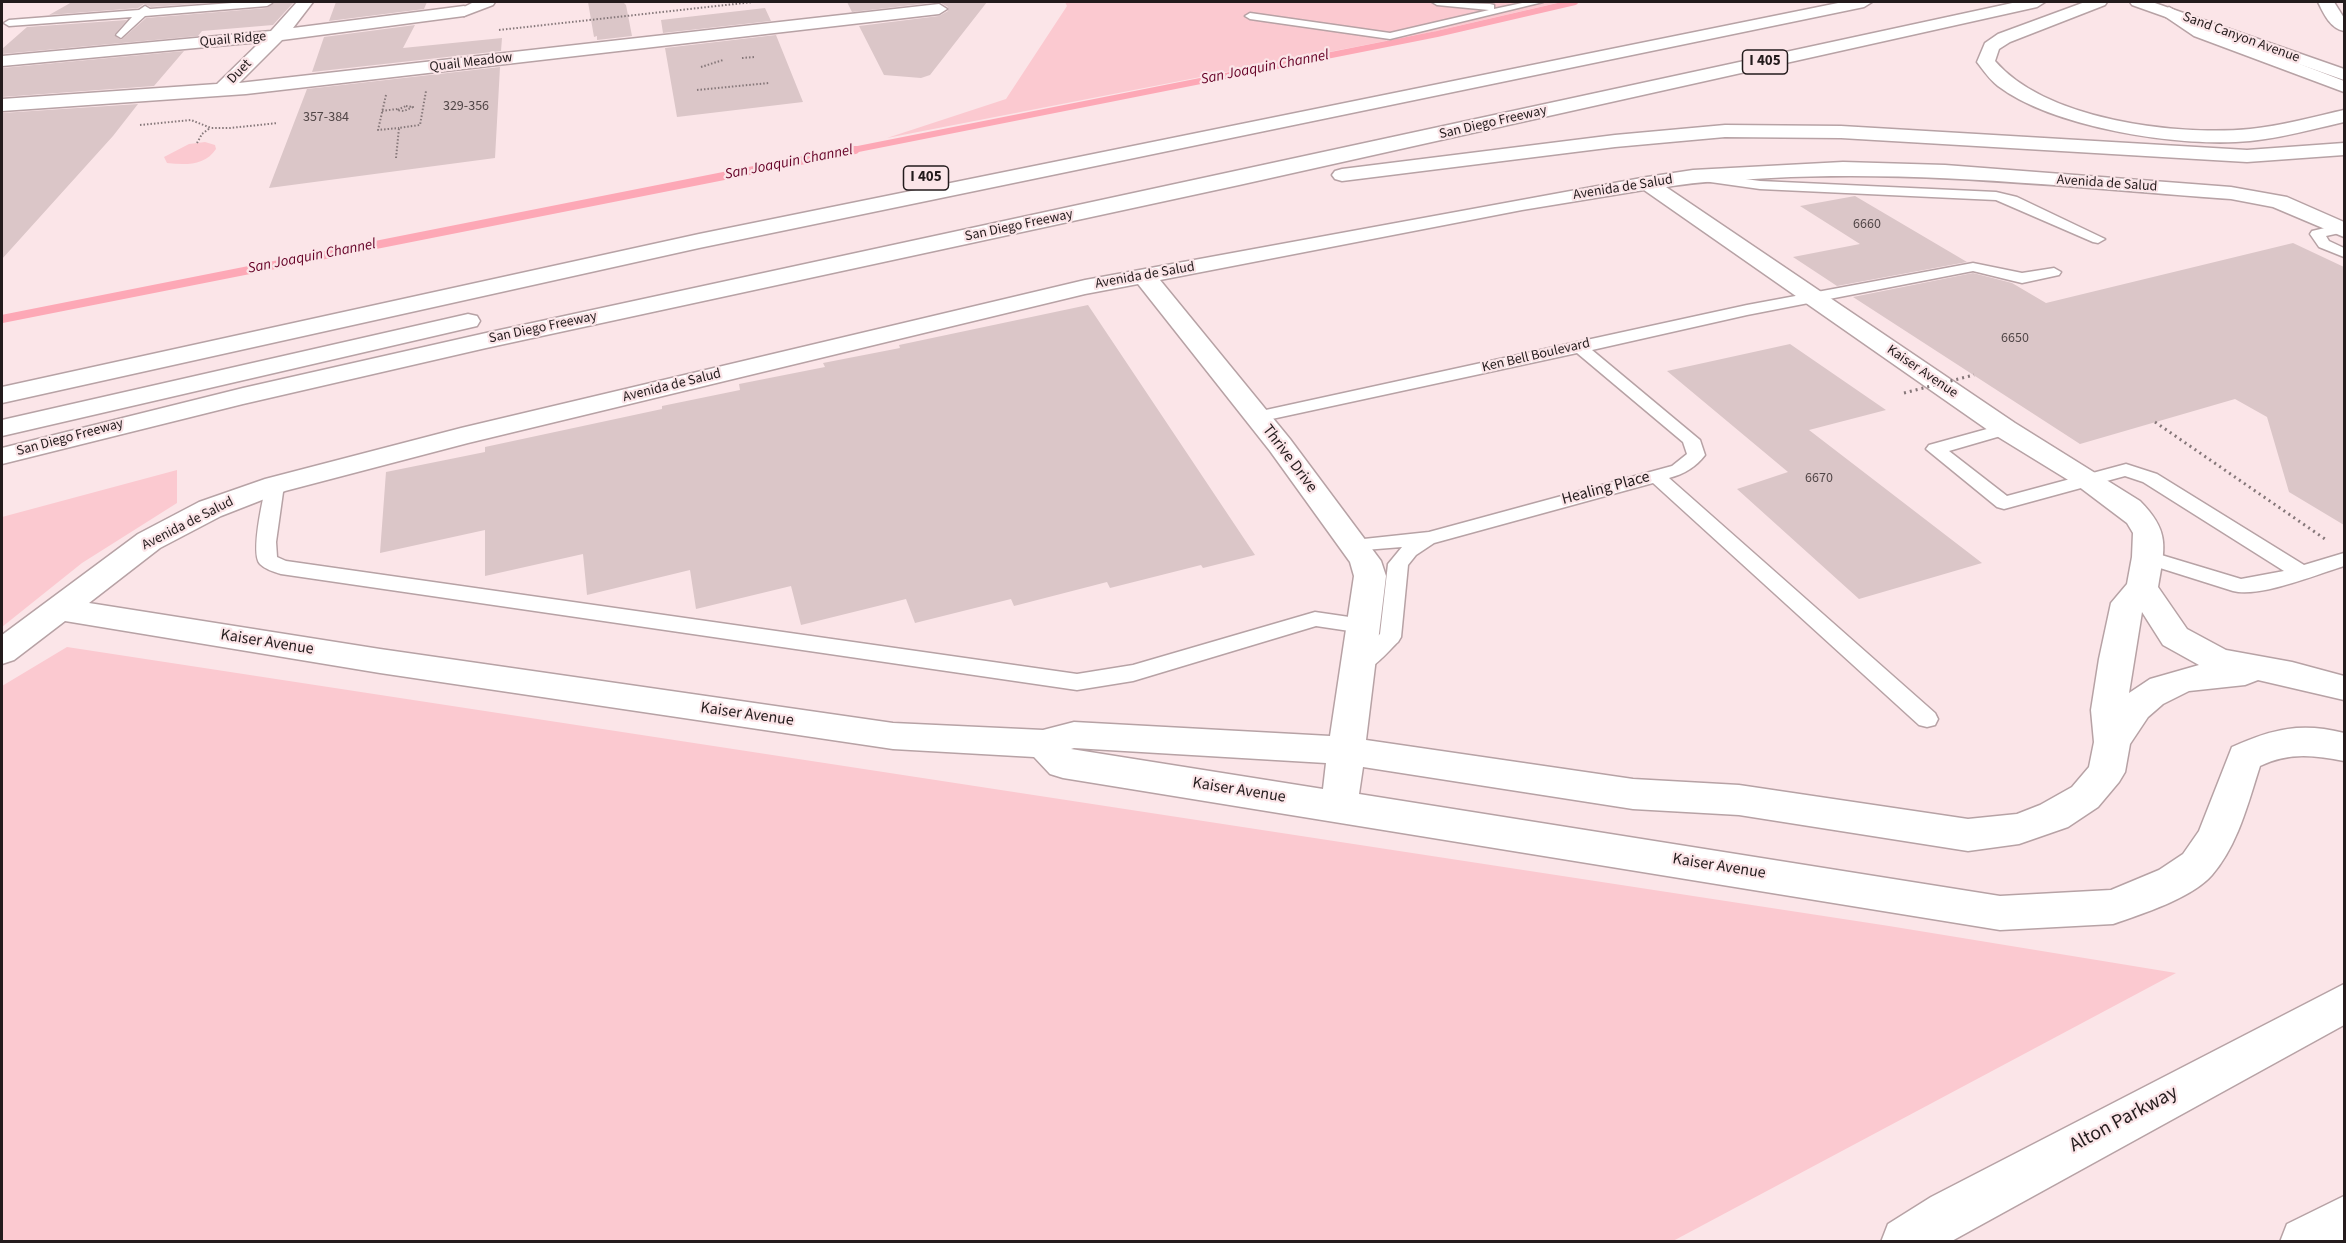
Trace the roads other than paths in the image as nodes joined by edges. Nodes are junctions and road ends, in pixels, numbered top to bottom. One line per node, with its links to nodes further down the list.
1 (152, 2): 16 (lane)
2 (305, 2): 21 (main road, Duet)
3 (487, 2): 21 (main road, Quail Ridge)
4 (1437, 2): 13 (lane)
5 (1538, 2): 13 (lane)
6 (1796, 2): 38 (main road, I 405)
7 (1864, 2): 43 (main road)
8 (2037, 2): 28 (main road, San Diego Freeway / I 405)
9 (2099, 2): 27 (main road)
10 (2138, 2): 15 (main road, Sand Canyon Avenue)
11 (2326, 2): 19 (main road)
12 (267, 3): 16 (lane)
13 (1519, 6): 17 (lane)
14 (939, 9): 25 (main road, Quail Meadow)
15 (2164, 11): 23 (main road, Sand Canyon Avenue); 24 (main road)
16 (142, 12): 18 (lane); 20 (lane)
17 (1250, 16)
18 (9, 23)
19 (2344, 26)
20 (121, 35)
21 (273, 36): 22 (main road, Quail Ridge); 25 (main road, Duet)
22 (2, 61)
23 (2344, 75)
24 (2344, 87)
25 (223, 89): 26 (main road, Quail Meadow)
26 (2, 105)
27 (2344, 116)
28 (1492, 123): 32 (main road, San Diego Freeway / I 405); 45 (main road)
29 (2344, 149): 32 (main road)
30 (1694, 176): 31 (main road, Avenida de Salud); 33 (main road, Avenida de Salud); 34 (lane)
31 (1647, 183): 37 (main road, Avenida de Salud); 39 (main road, Kaiser Avenue)
32 (1151, 198): 47 (main road, San Diego Freeway / I 405)
33 (2343, 229): 35 (lane)
34 (2098, 239)
35 (2344, 253)
36 (2054, 272): 39 (lane, Ken Bell Boulevard)
37 (1144, 276): 44 (main road, Thrive Drive); 50 (main road, Avenida de Salud)
38 (428, 278)
39 (1814, 298): 40 (lane, Ken Bell Boulevard); 46 (main road, Kaiser Avenue)
40 (1578, 346): 44 (lane, Ken Bell Boulevard); 48 (lane, Healing Place)
41 (57, 359): 42 (main road)
42 (2, 373)
43 (2, 395)
44 (1258, 417): 52 (main road, Thrive Drive)
45 (2, 428)
46 (2005, 429): 49 (main road, Kaiser Avenue); 49 (lane)
47 (2, 456)
48 (1656, 476): 51 (lane, Healing Place); 62 (lane)
49 (2088, 480): 54 (main road, Kaiser Avenue); 55 (lane)
50 (275, 485): 56 (main road, Avenida de Salud); 57 (lane)
51 (1429, 538): 52 (lane, Healing Place); 59 (lane)
52 (1352, 545): 57 (main road, Thrive Drive)
53 (2344, 559): 55 (lane)
54 (2145, 572): 55 (lane); 60 (main road, Kaiser Avenue); 63 (main road, Kaiser Avenue)
55 (2302, 573)
56 (59, 609): 58 (main road, Avenida de Salud); 64 (main road, Kaiser Avenue)
57 (1363, 626): 59 (main road, Thrive Drive)
58 (2, 652)
59 (1358, 666): 66 (main road, Thrive Drive)
60 (2269, 672): 61 (main road, Kaiser Avenue); 63 (main road, Kaiser Avenue)
61 (2344, 688)
62 (1927, 719)
63 (2112, 742): 66 (main road, Kaiser Avenue)
64 (1043, 744): 66 (main road, Kaiser Avenue); 67 (main road, Kaiser Avenue)
65 (2344, 747): 67 (main road, Kaiser Avenue)
66 (1348, 751): 67 (main road, Thrive Drive)
67 (1339, 806)
68 (2344, 1003): 70 (main road, Alton Parkway)
69 (2344, 1221): 71 (main road)
70 (1906, 1242)
71 (2305, 1242)

